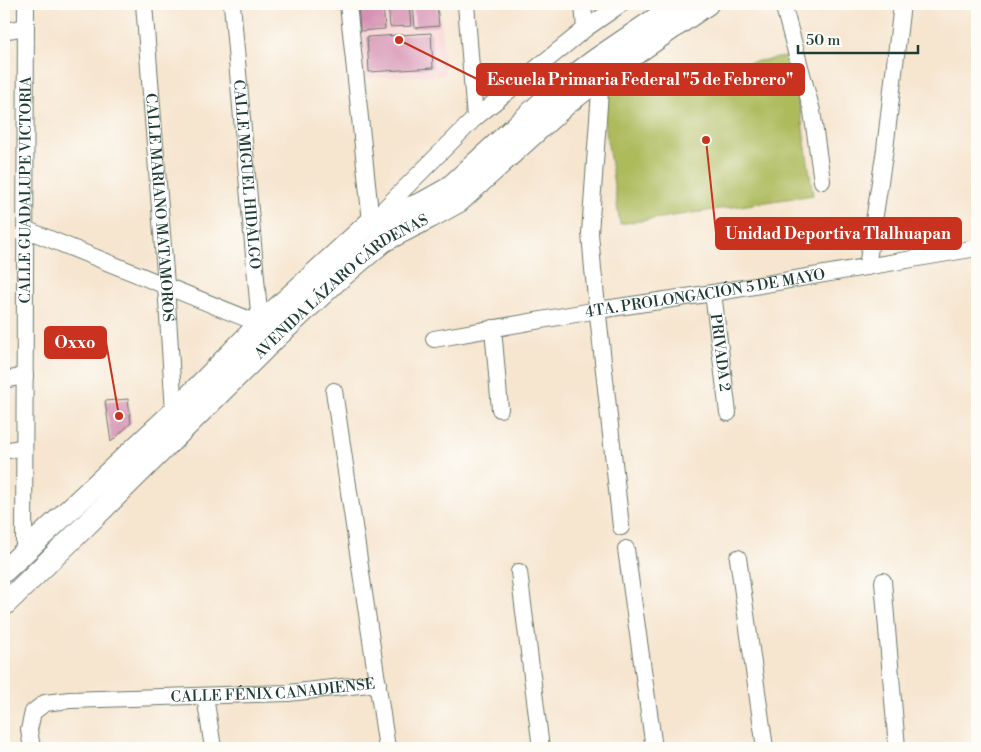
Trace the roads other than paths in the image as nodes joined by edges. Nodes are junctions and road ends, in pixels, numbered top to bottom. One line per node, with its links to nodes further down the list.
1 (26, 4): 12 (street, CALLE GUADALUPE VICTORIA)
2 (144, 4): 22 (street, CALLE MARIANO MATAMOROS)
3 (232, 4): 26 (street, CALLE MIGUEL HIDALGO)
4 (348, 4): 19 (street)
5 (466, 4): 16 (street)
6 (583, 4): 13 (street)
7 (621, 4): 13 (street)
8 (678, 4): 19 (main road, AVENIDA LÁZARO CÁRDENAS)
9 (707, 4): 15 (main road, AVENIDA LÁZARO CÁRDENAS)
10 (783, 4): 17 (street)
11 (902, 4): 21 (street)
12 (26, 27): 14 (street); 18 (street, CALLE GUADALUPE VICTORIA)
13 (585, 29): 16 (street)
14 (4, 31)
15 (602, 77): 19 (main road, AVENIDA LÁZARO CÁRDENAS); 24 (street)
16 (475, 118): 19 (street)
17 (822, 181)
18 (25, 228): 22 (street); 28 (street, CALLE GUADALUPE VICTORIA)
19 (377, 231): 26 (main road, AVENIDA LÁZARO CÁRDENAS)
20 (977, 248): 21 (street, 4TA. PROLONGACIÓN 5 DE MAYO)
21 (867, 267): 23 (street, 4TA. PROLONGACIÓN 5 DE MAYO)
22 (166, 285): 26 (street); 32 (street, CALLE MARIANO MATAMOROS)
23 (713, 293): 24 (street, 4TA. PROLONGACIÓN 5 DE MAYO); 33 (street, PRIVADA 2)
24 (598, 310): 25 (street, 4TA. PROLONGACIÓN 5 DE MAYO); 36 (street)
25 (493, 328): 27 (street, 4TA. PROLONGACIÓN 5 DE MAYO); 31 (street)
26 (266, 332): 32 (main road, AVENIDA LÁZARO CÁRDENAS); 43 (main road, AVENIDA LÁZARO CÁRDENAS)
27 (434, 339)
28 (24, 376): 29 (street); 34 (street, CALLE GUADALUPE VICTORIA)
29 (4, 380)
30 (334, 391): 44 (street, CALLE FÉNIX CANADIENSE)
31 (500, 409)
32 (174, 412): 38 (main road, AVENIDA LÁZARO CÁRDENAS)
33 (728, 413)
34 (24, 447): 35 (street); 38 (street, CALLE GUADALUPE VICTORIA)
35 (4, 451)
36 (621, 527)
37 (626, 550): 50 (street)
38 (24, 552): 40 (main road, AVENIDA LÁZARO CÁRDENAS)
39 (738, 558): 51 (street)
40 (4, 571)
41 (519, 572): 49 (street)
42 (883, 581): 52 (street)
43 (4, 605)
44 (378, 683): 45 (street, CALLE FÉNIX CANADIENSE); 48 (street)
45 (206, 696): 46 (street, CALLE FÉNIX CANADIENSE); 47 (street)
46 (32, 748)
47 (213, 748)
48 (387, 748)
49 (542, 748)
50 (654, 748)
51 (765, 748)
52 (897, 748)

